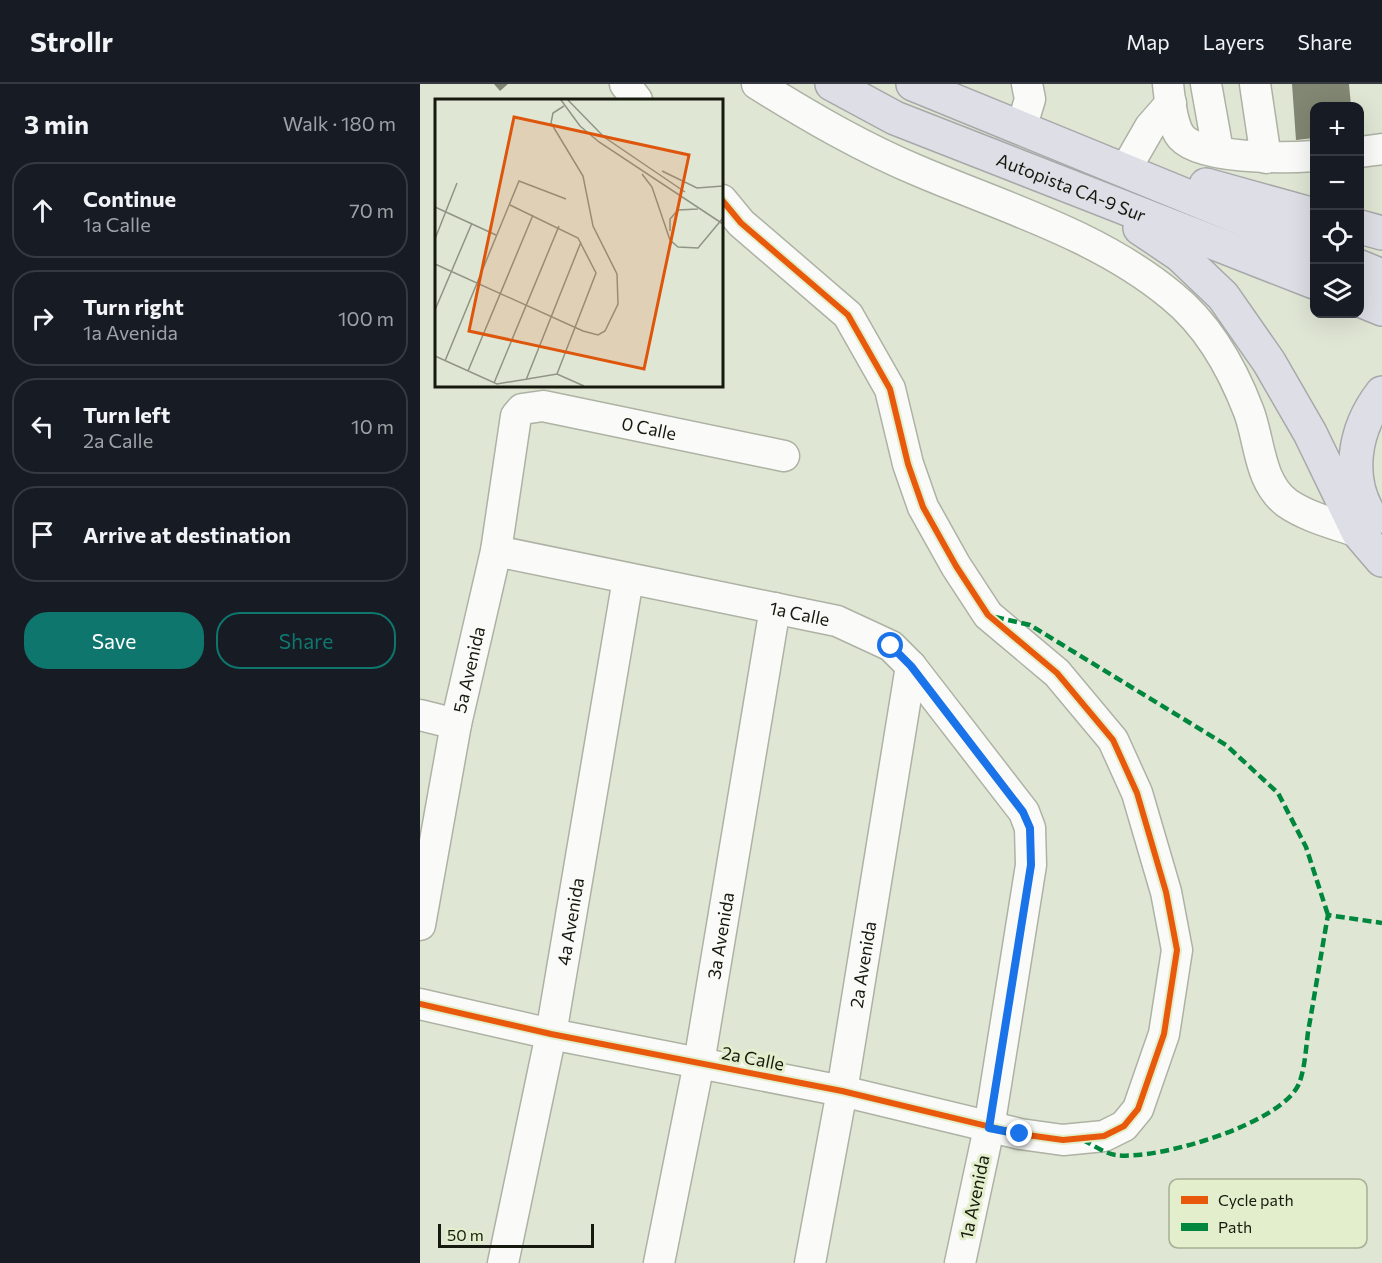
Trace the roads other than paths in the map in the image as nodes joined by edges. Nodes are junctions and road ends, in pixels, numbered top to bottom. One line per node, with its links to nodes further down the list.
1 (625, 84): 9 (street)
2 (757, 84): 31 (street)
3 (832, 84): 17 (highway, Autopista CA-9 Sur)
4 (913, 84): 10 (highway, Autopista CA-9 Sur)
5 (1027, 84): 10 (street)
6 (1206, 84): 12 (street)
7 (1255, 84): 15 (street)
8 (1169, 93): 12 (street); 16 (street)
9 (636, 99)
10 (1022, 129): 16 (highway, Autopista CA-9 Sur)
11 (1382, 149): 13 (street)
12 (1218, 151): 15 (street)
13 (1364, 151)
14 (1310, 156): 15 (street)
15 (1266, 158)
16 (1112, 164): 19 (highway); 22 (highway, Autopista CA-9 Sur)
17 (1087, 192): 25 (highway, Autopista CA-9 Sur); 31 (highway)
18 (723, 201): 45 (street, 2a Calle)
19 (1310, 214)
20 (1364, 228): 21 (highway)
21 (1382, 233)
22 (1310, 246)
23 (1364, 269): 24 (highway)
24 (1382, 276)
25 (1310, 280)
26 (1364, 302): 27 (highway)
27 (1382, 309)
28 (1382, 393): 31 (highway)
29 (516, 416): 30 (street, 0 Calle); 32 (street, 5a Avenida)
30 (784, 456)
31 (1370, 533): 33 (highway)
32 (496, 550): 34 (street, 1a Calle); 38 (street, 5a Avenida)
33 (1382, 560)
34 (628, 579): 35 (street, 1a Calle); 42 (street, 4a Avenida)
35 (775, 608): 36 (street, 1a Calle); 43 (street, 3a Avenida)
36 (911, 666): 39 (street, 1a Calle); 44 (street, 2a Avenida)
37 (420, 715): 38 (street)
38 (456, 724): 40 (street, 5a Avenida)
39 (1023, 812): 45 (street, 1a Avenida)
40 (420, 925)
41 (420, 1004): 42 (street, 2a Calle)
42 (551, 1034): 43 (street, 2a Calle); 46 (street, 4a Avenida)
43 (699, 1063): 44 (street, 2a Calle); 47 (street, 3a Avenida)
44 (842, 1092): 45 (street, 2a Calle); 48 (street, 2a Avenida)
45 (989, 1128): 49 (street, 1a Avenida)
46 (503, 1263)
47 (659, 1263)
48 (810, 1263)
49 (960, 1263)

